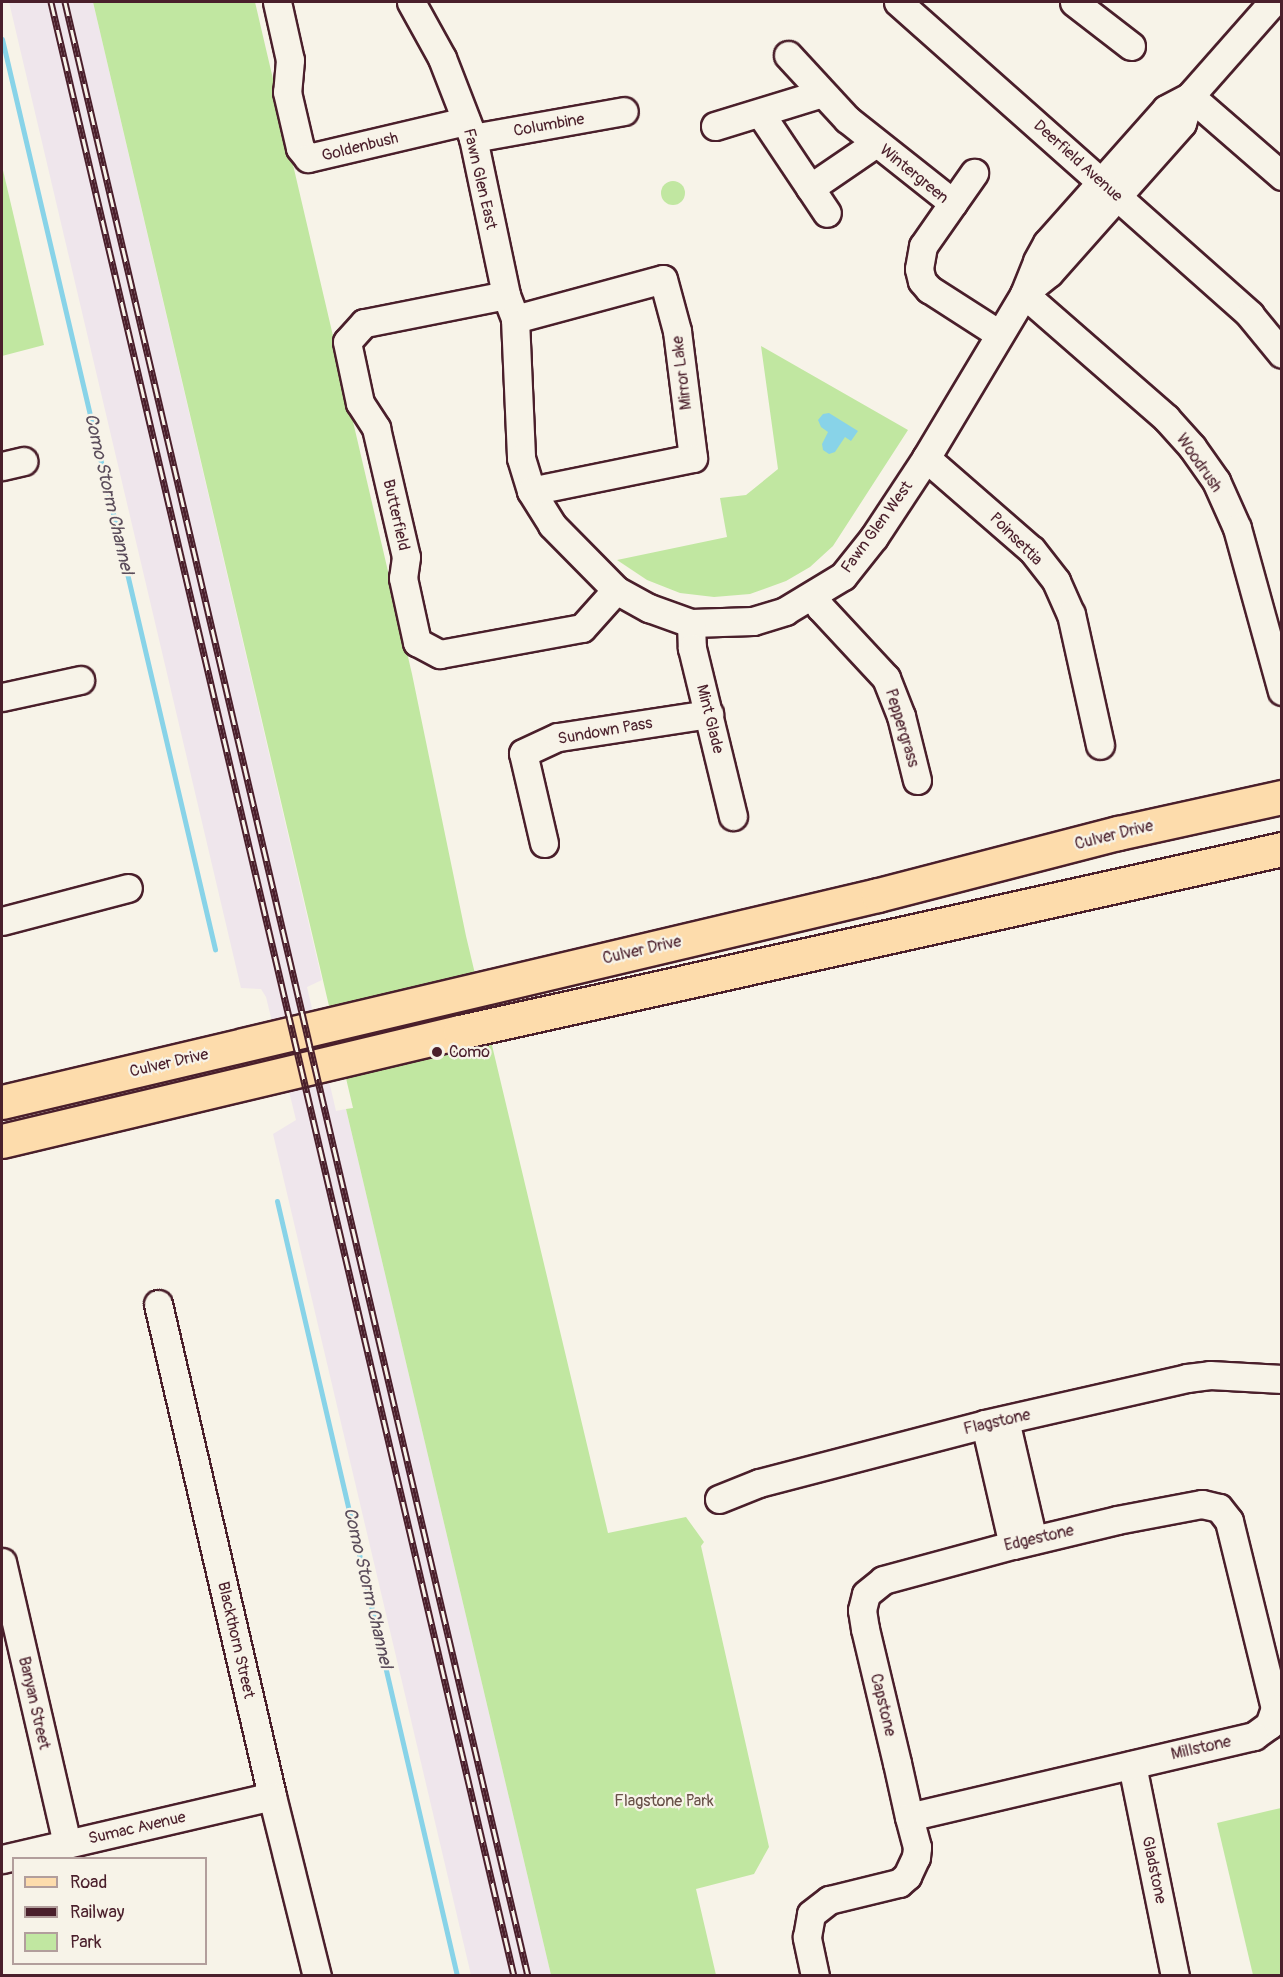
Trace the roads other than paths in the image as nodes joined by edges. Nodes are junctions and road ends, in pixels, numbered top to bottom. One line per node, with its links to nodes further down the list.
1 (277, 2): 13 (street, Goldenbush)
2 (411, 2): 13 (street, Fawn Glen East)
3 (898, 2): 18 (street, Deerfield Avenue)
4 (1074, 2): 6 (street)
5 (1273, 2): 9 (street, Fawn Glen West)
6 (1131, 46)
7 (788, 55): 8 (street, Wintergreen)
8 (822, 93): 11 (street); 14 (street, Wintergreen)
9 (1190, 96): 16 (street); 18 (street, Fawn Glen West)
10 (624, 111): 13 (street, Columbine)
11 (759, 113): 12 (street); 17 (street)
12 (715, 126)
13 (470, 130): 22 (street, Fawn Glen East)
14 (876, 143): 17 (street, Wintergreen); 19 (street, Wintergreen)
15 (974, 173): 19 (street)
16 (1281, 176)
17 (810, 188): 20 (street)
18 (1110, 189): 21 (street, Fawn Glen West); 23 (street, Deerfield Avenue)
19 (953, 203): 24 (street, Wintergreen)
20 (827, 213)
21 (1024, 294): 24 (street, Fawn Glen West); 33 (street, Woodrush)
22 (510, 307): 28 (street, Fawn Glen West); 28 (street, Mirror Lake); 29 (street, Butterfield)
23 (1257, 321): 25 (street, Deerfield Avenue); 26 (street, Deerfield Avenue)
24 (999, 334): 27 (street, Fawn Glen West)
25 (1281, 339)
26 (1281, 354)
27 (926, 458): 30 (street, Fawn Glen West); 36 (street, Poinsettia)
28 (531, 491): 29 (street, Fawn Glen West)
29 (616, 590): 31 (street, Fawn Glen West)
30 (814, 596): 31 (street, Fawn Glen West); 37 (street, Peppergrass)
31 (691, 622): 35 (street, Mint Glade)
32 (80, 680): 34 (street)
33 (1281, 691)
34 (2, 697)
35 (709, 714): 39 (street, Mint Glade); 40 (street, Sundown Pass)
36 (1100, 745)
37 (917, 780)
38 (1281, 797): 44 (main road, Culver Drive)
39 (733, 816)
40 (544, 843)
41 (1281, 849): 45 (main road)
42 (128, 888): 43 (street)
43 (2, 921)
44 (2, 1102)
45 (2, 1141)
46 (158, 1304): 55 (street, Blackthorn Street)
47 (1281, 1379): 48 (street, Flagstone)
48 (995, 1422): 49 (street, Flagstone); 51 (street)
49 (719, 1499)
50 (1219, 1508): 51 (street, Edgestone); 54 (street, Millstone)
51 (1023, 1542): 53 (street, Edgestone)
52 (2, 1562): 57 (street, Banyan Street)
53 (866, 1594): 56 (street, Capstone)
54 (1132, 1764): 56 (street, Millstone); 61 (street, Gladstone)
55 (272, 1796): 57 (street, Sumac Avenue); 59 (street, Blackthorn Street)
56 (909, 1817): 60 (street, Capstone)
57 (67, 1844): 58 (street, Sumac Avenue)
58 (14, 1857)
59 (317, 1976)
60 (815, 1976)
61 (1175, 1976)

